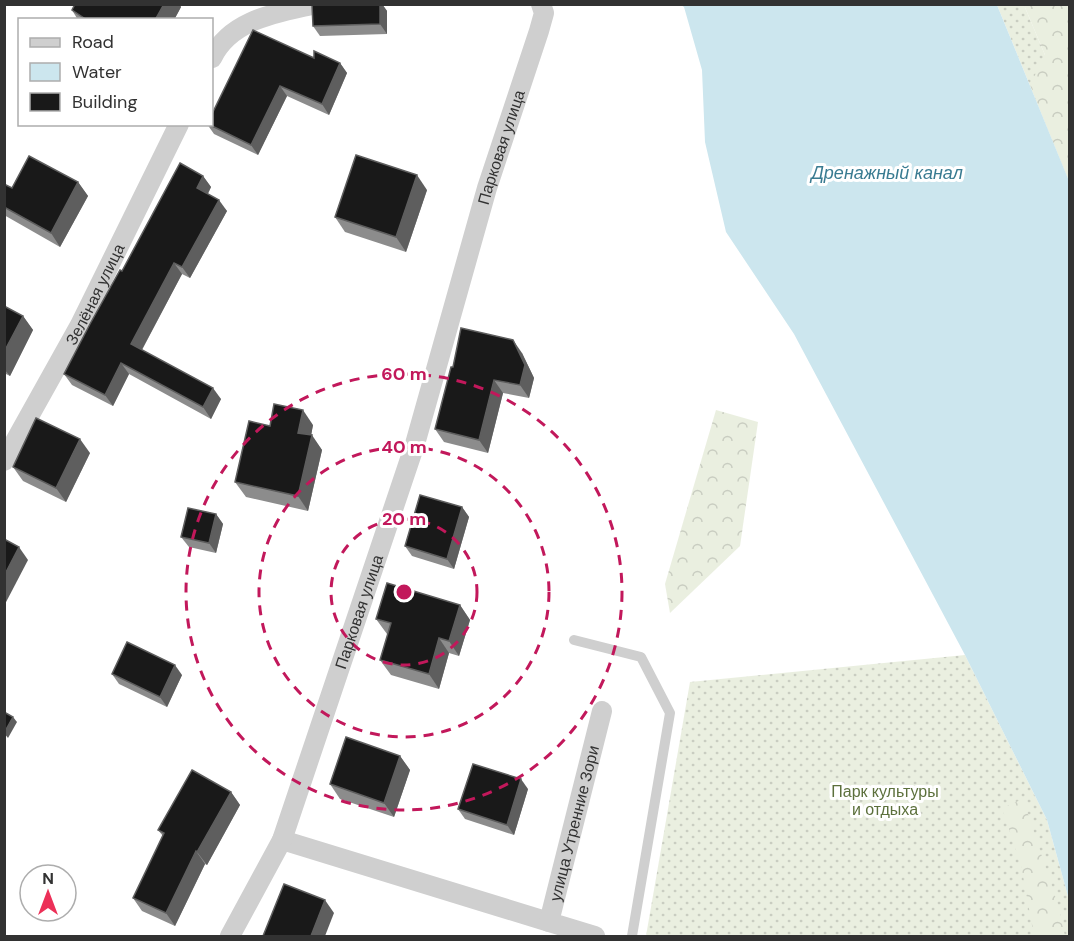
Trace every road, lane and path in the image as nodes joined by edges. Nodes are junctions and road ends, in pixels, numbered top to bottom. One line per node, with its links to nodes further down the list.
1 (316, 4): 3 (street)
2 (541, 4): 8 (street, Парковая улица)
3 (213, 56)
4 (178, 126): 5 (street, Зелёная улица)
5 (4, 461)
6 (574, 640): 12 (lane)
7 (602, 711): 9 (street, улица Утренние Зори)
8 (282, 840): 9 (street); 10 (street, Парковая улица)
9 (549, 922): 11 (street, улица Утренние Зори)
10 (230, 936)
11 (595, 936)
12 (632, 936)

